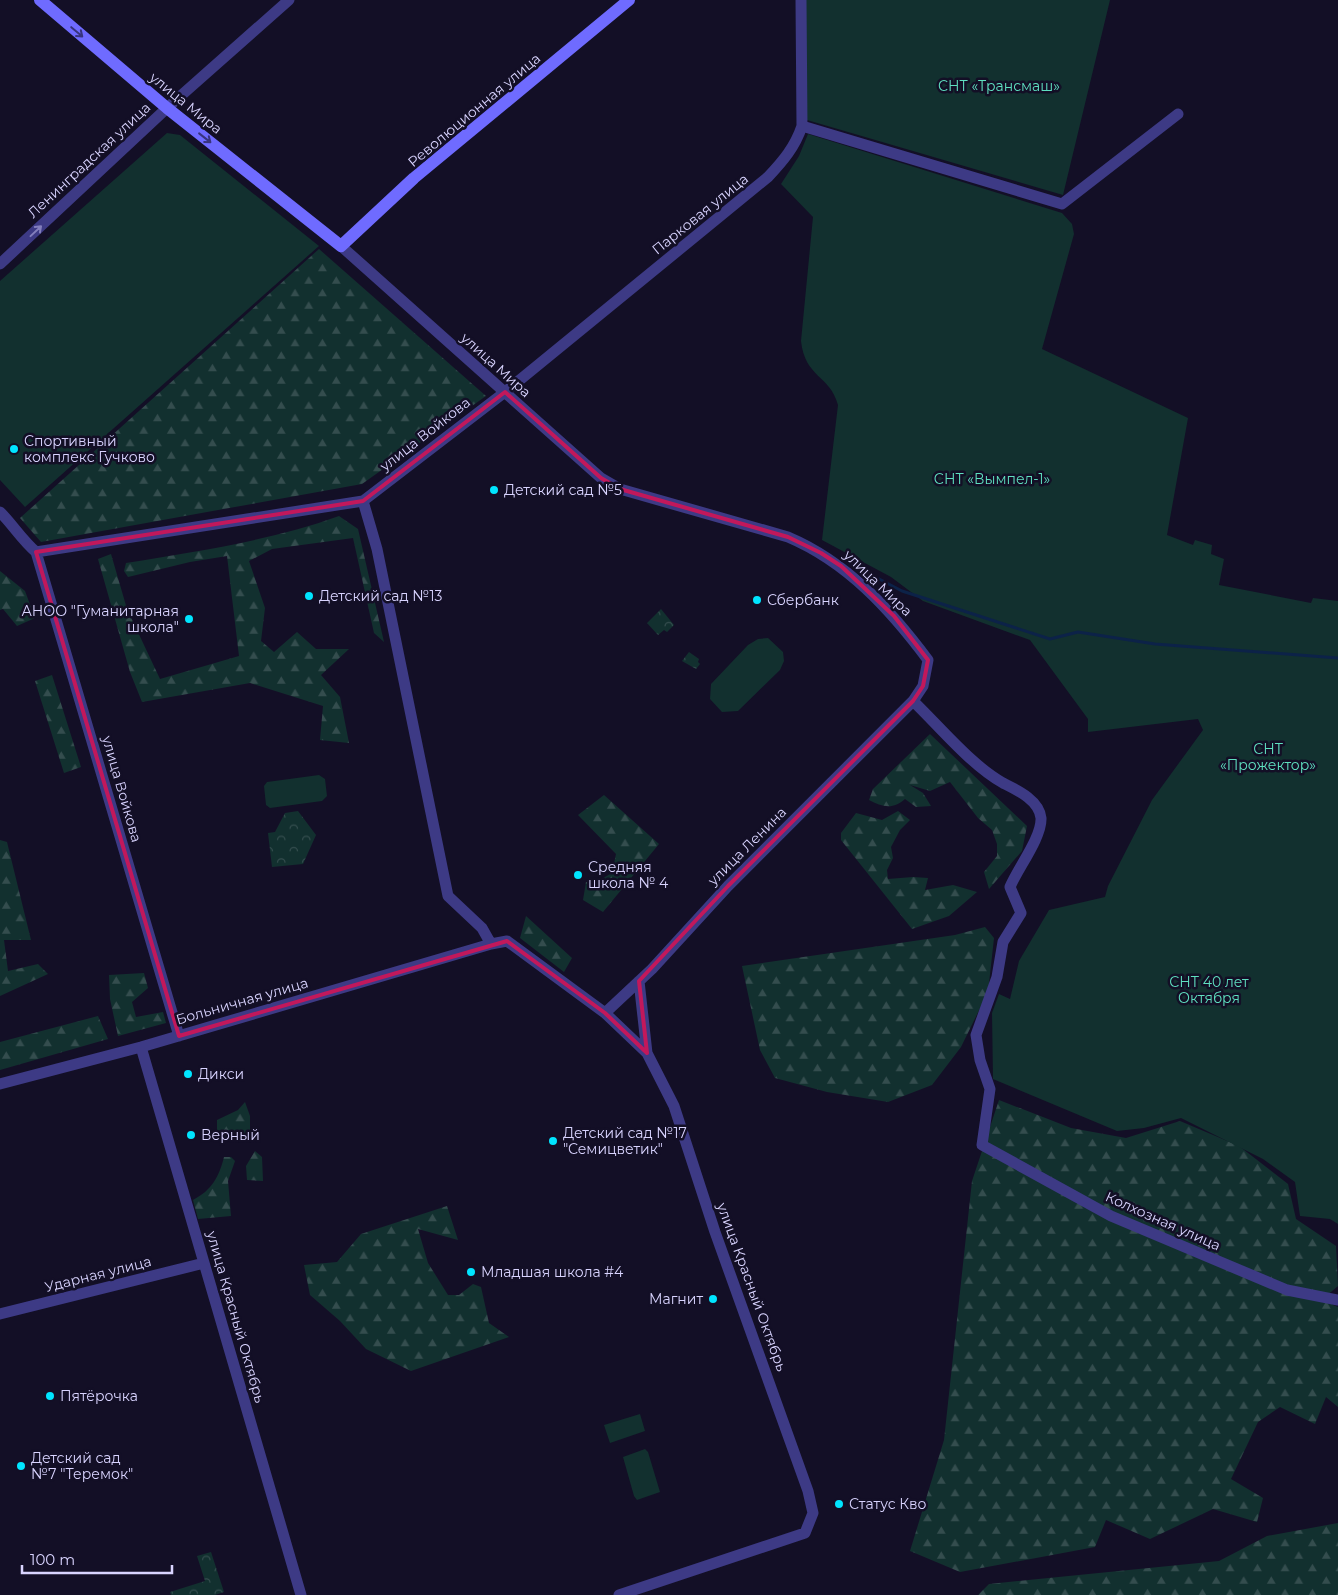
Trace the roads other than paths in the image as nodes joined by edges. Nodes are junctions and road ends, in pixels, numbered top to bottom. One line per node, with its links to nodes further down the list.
1 (40, 0): 5 (street, улица Мира, one-way to 5)
2 (289, 0): 5 (street, Ленинградская улица)
3 (630, 0): 8 (street, Революционная улица)
4 (801, 0): 7 (street, Парковая улица)
5 (167, 108): 8 (street, улица Мира, one-way to 8); 9 (street, Ленинградская улица, one-way to 5)
6 (1178, 114): 7 (street)
7 (802, 126): 10 (street, Парковая улица)
8 (341, 246): 10 (street, улица Мира)
9 (0, 264)
10 (505, 392): 11 (street, улица Войкова); 14 (street, улица Мира)
11 (363, 501): 13 (street, улица Войкова); 15 (street)
12 (0, 512): 13 (street, улица Войкова)
13 (36, 552): 18 (street, улица Войкова)
14 (913, 700): 16 (street, улица Ленина); 23 (street, Колхозная улица)
15 (491, 944): 17 (street, улица Красный Октябрь); 18 (street, Больничная улица)
16 (639, 982): 17 (street, улица Ленина); 20 (street)
17 (605, 1013): 20 (street, улица Красный Октябрь)
18 (179, 1036): 19 (street, Больничная улица)
19 (141, 1047): 21 (street, Больничная улица); 22 (street, улица Красный Октябрь)
20 (647, 1053): 26 (street, улица Красный Октябрь)
21 (0, 1084)
22 (204, 1263): 24 (street, Ударная улица); 25 (street, улица Красный Октябрь)
23 (1338, 1300)
24 (0, 1314)
25 (301, 1595)
26 (619, 1595)

